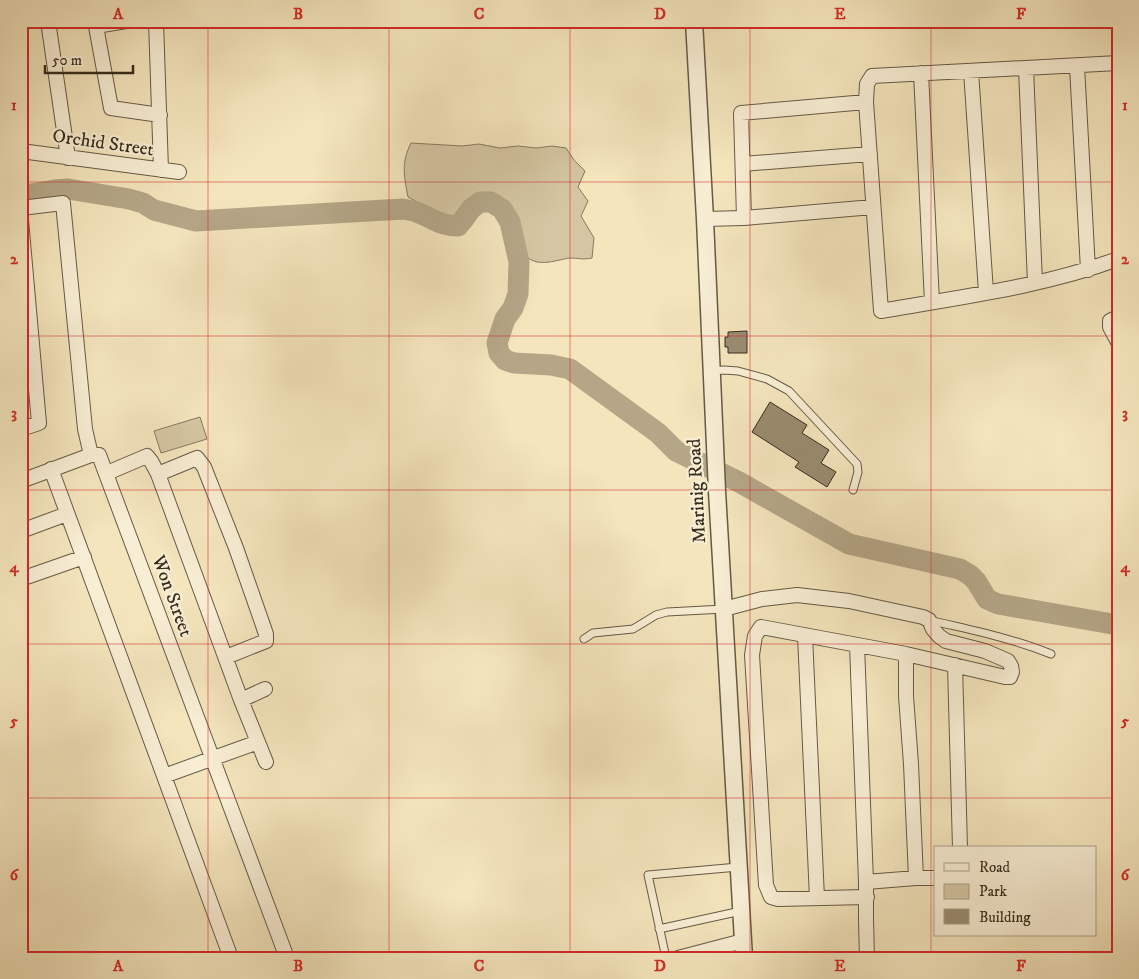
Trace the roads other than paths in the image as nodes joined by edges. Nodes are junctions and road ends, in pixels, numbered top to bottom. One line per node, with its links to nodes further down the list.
1 (48, 21): 15 (street)
2 (126, 21): 5 (street)
3 (156, 21): 12 (street)
4 (694, 21): 22 (street, Marinig Road)
5 (96, 24): 12 (street)
6 (1118, 64): 7 (street)
7 (1077, 66): 8 (street); 25 (street)
8 (1026, 68): 9 (street); 26 (street)
9 (971, 70): 10 (street); 27 (street)
10 (921, 73): 11 (street); 28 (street)
11 (866, 102): 14 (street); 16 (street)
12 (160, 115): 17 (street)
13 (21, 151): 15 (street, Orchid Street)
14 (870, 154): 16 (street); 19 (street)
15 (68, 158): 17 (street, Orchid Street)
16 (743, 164): 21 (street)
17 (161, 170): 18 (street, Orchid Street)
18 (180, 172)
19 (873, 207): 21 (street); 28 (street)
20 (21, 208): 33 (street)
21 (744, 218): 22 (street)
22 (705, 219): 31 (street, Marinig Road)
23 (21, 220): 32 (street)
24 (1118, 259): 25 (street)
25 (1088, 270): 26 (street)
26 (1035, 283): 27 (street)
27 (986, 292): 28 (street)
28 (932, 302)
29 (1118, 317): 30 (street)
30 (1118, 342)
31 (712, 372): 38 (lane); 43 (street, Marinig Road)
32 (21, 430)
33 (91, 455): 34 (street); 35 (street, Won Street)
34 (51, 469): 37 (street); 39 (street)
35 (107, 473): 36 (street); 55 (street, Won Street)
36 (158, 474): 50 (street); 50 (street)
37 (21, 480)
38 (853, 490)
39 (67, 514): 40 (street); 41 (street)
40 (21, 531)
41 (84, 557): 42 (street); 57 (street)
42 (21, 579)
43 (724, 609): 44 (street); 46 (lane); 59 (street, Marinig Road)
44 (929, 620): 49 (lane); 51 (street)
45 (805, 636): 47 (street); 64 (street); 64 (street)
46 (584, 639)
47 (856, 645): 48 (street); 62 (street)
48 (906, 654): 51 (street); 60 (street)
49 (1051, 654)
50 (226, 657): 53 (street)
51 (955, 665): 58 (street)
52 (265, 689): 53 (street)
53 (241, 700): 54 (street)
54 (258, 742): 55 (street); 56 (street)
55 (213, 759): 57 (street); 69 (street, Won Street)
56 (266, 762)
57 (164, 776): 68 (street)
58 (960, 846)
59 (738, 867): 65 (street, Marinig Road); 66 (lane)
60 (916, 878): 61 (street); 62 (street)
61 (934, 878)
62 (866, 882): 63 (street)
63 (866, 897): 64 (street); 73 (street)
64 (818, 898)
65 (741, 911): 66 (lane); 67 (street, Marinig Road)
66 (659, 929): 70 (lane)
67 (743, 941): 71 (street); 72 (street, Marinig Road)
68 (231, 958)
69 (286, 958)
70 (666, 958)
71 (678, 958)
72 (744, 958)
73 (867, 958)

